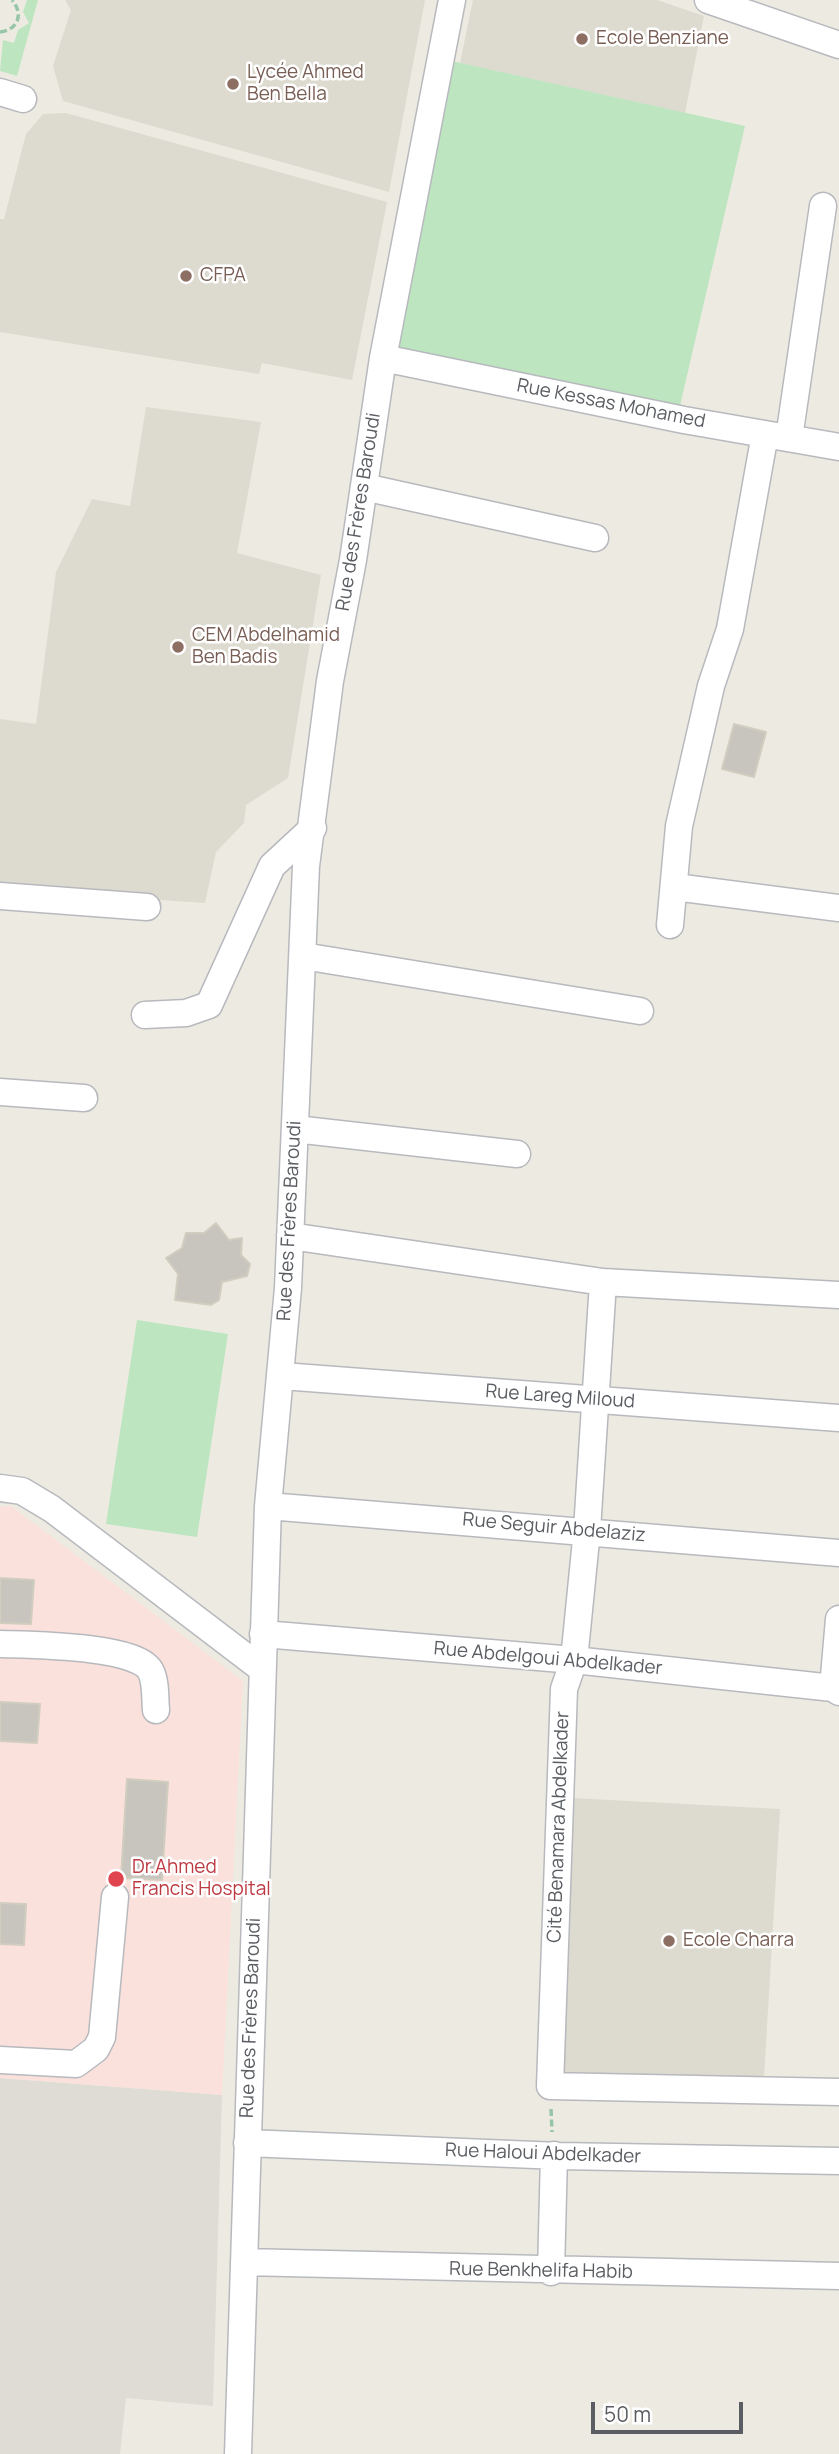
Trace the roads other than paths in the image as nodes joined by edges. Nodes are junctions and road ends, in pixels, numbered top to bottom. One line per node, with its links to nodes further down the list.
1 (452, 0): 5 (street, Rue des Frères Baroudi)
2 (708, 0): 3 (street)
3 (839, 45)
4 (823, 206): 6 (street)
5 (383, 358): 6 (street, Rue Kessas Mohamed); 8 (street, Rue des Frères Baroudi)
6 (777, 436): 7 (street, Rue Kessas Mohamed); 11 (street)
7 (839, 447)
8 (364, 487): 9 (street); 10 (street, Rue des Frères Baroudi)
9 (596, 538)
10 (313, 828): 16 (street, Rue des Frères Baroudi); 18 (street)
11 (675, 887): 14 (street); 15 (street)
12 (0, 896): 13 (street)
13 (147, 907)
14 (839, 908)
15 (670, 925)
16 (303, 956): 17 (street); 21 (street, Rue des Frères Baroudi)
17 (640, 1011)
18 (145, 1015)
19 (0, 1092): 20 (street)
20 (84, 1098)
21 (295, 1129): 22 (street); 23 (street, Rue des Frères Baroudi)
22 (517, 1154)
23 (290, 1236): 24 (street); 26 (street, Rue des Frères Baroudi)
24 (603, 1282): 25 (street); 27 (street, Cité Benamara Abdelkader)
25 (839, 1295)
26 (282, 1376): 27 (street, Rue Lareg Miloud); 30 (street, Rue des Frères Baroudi)
27 (595, 1400): 28 (street, Rue Lareg Miloud); 31 (street, Cité Benamara Abdelkader)
28 (839, 1418)
29 (0, 1488): 37 (street)
30 (268, 1506): 31 (street, Rue Seguir Abdelaziz); 34 (street, Rue des Frères Baroudi)
31 (587, 1530): 32 (street, Rue Seguir Abdelaziz); 36 (street, Cité Benamara Abdelkader)
32 (839, 1552)
33 (839, 1619): 38 (street)
34 (263, 1634): 36 (street, Rue Abdelgoui Abdelkader); 37 (street, Rue des Frères Baroudi)
35 (0, 1644): 39 (street)
36 (574, 1660): 38 (street, Rue Abdelgoui Abdelkader); 42 (street, Cité Benamara Abdelkader)
37 (262, 1669): 43 (street, Rue des Frères Baroudi)
38 (836, 1690)
39 (156, 1710)
40 (115, 1896): 41 (street)
41 (0, 2060)
42 (839, 2092)
43 (247, 2143): 44 (street, Rue Haloui Abdelkader); 46 (street, Rue des Frères Baroudi)
44 (554, 2155): 45 (street, Rue Haloui Abdelkader); 47 (street)
45 (839, 2161)
46 (244, 2262): 47 (street, Rue Benkhelifa Habib); 49 (street, Rue des Frères Baroudi)
47 (551, 2272): 48 (street, Rue Benkhelifa Habib)
48 (839, 2276)
49 (238, 2454)

